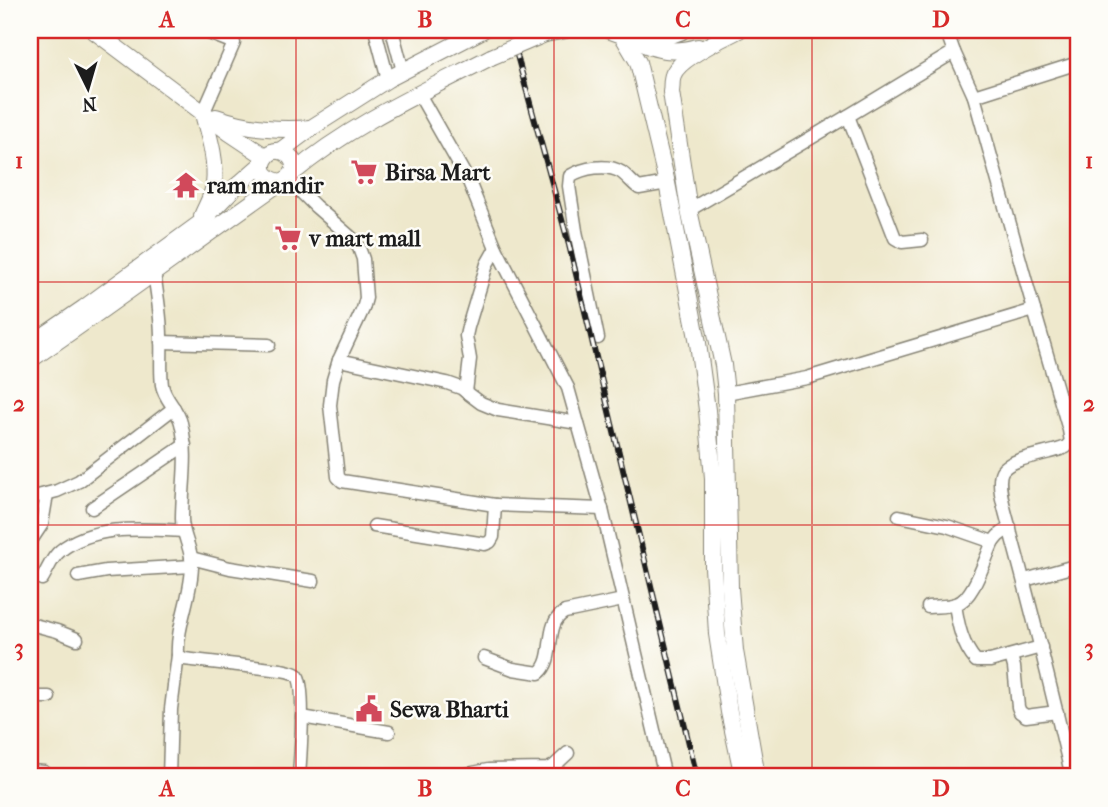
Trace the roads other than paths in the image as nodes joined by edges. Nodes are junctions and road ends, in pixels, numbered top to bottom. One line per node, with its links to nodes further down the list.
1 (93, 30): 21 (main road)
2 (201, 30): 21 (street)
3 (375, 30): 18 (street)
4 (392, 30): 17 (street)
5 (482, 30): 17 (main road)
6 (566, 30): 10 (main road)
7 (684, 30): 12 (street)
8 (739, 30): 13 (main road)
9 (946, 30): 14 (street)
10 (550, 32): 19 (main road, bridge)
11 (615, 32): 12 (main road); 15 (main road)
12 (644, 37): 13 (main road); 15 (main road)
13 (710, 44): 27 (main road)
14 (954, 52): 20 (street); 22 (street)
15 (638, 62): 26 (main road)
16 (1078, 63): 20 (street)
17 (403, 71): 18 (main road)
18 (388, 79): 23 (main road)
19 (419, 94): 25 (main road); 30 (street)
20 (974, 96): 32 (street)
21 (203, 114): 23 (main road); 24 (main road); 28 (main road)
22 (848, 117): 27 (street); 29 (street)
23 (311, 128): 24 (main road)
24 (270, 157): 25 (main road); 25 (main road); 28 (main road)
25 (287, 178): 31 (main road); 38 (street)
26 (667, 183): 33 (street); 83 (main road)
27 (689, 210): 40 (main road)
28 (199, 224): 35 (main road)
29 (922, 240)
30 (496, 248): 39 (street); 42 (street)
31 (154, 273): 34 (street); 37 (main road)
32 (1034, 310): 40 (street); 43 (street)
33 (598, 338)
34 (161, 342): 36 (street); 41 (street)
35 (30, 345)
36 (269, 345)
37 (30, 360)
38 (339, 360): 39 (street); 47 (street)
39 (466, 392): 42 (street)
40 (726, 393): 84 (main road)
41 (174, 408): 44 (street); 45 (street)
42 (578, 423): 49 (street)
43 (1075, 441): 52 (street)
44 (185, 445): 48 (street); 53 (street)
45 (47, 494): 46 (street); 54 (street)
46 (30, 498)
47 (495, 505): 49 (street); 51 (street)
48 (92, 508)
49 (601, 509): 62 (street)
50 (899, 516): 55 (street)
51 (374, 526)
52 (1010, 527): 55 (street); 60 (street)
53 (183, 531): 56 (street); 59 (street)
54 (30, 542)
55 (993, 542): 63 (street)
56 (192, 562): 58 (street); 61 (street); 68 (street)
57 (1078, 565): 60 (street)
58 (78, 576)
59 (42, 579)
60 (1025, 580): 67 (street)
61 (313, 581)
62 (623, 600): 70 (street); 82 (street)
63 (955, 604): 64 (street); 69 (street)
64 (928, 607)
65 (30, 624): 66 (street)
66 (77, 639)
67 (1041, 647): 69 (street); 73 (street)
68 (178, 655): 74 (street); 79 (street)
69 (1011, 656): 73 (street)
70 (484, 658)
71 (30, 697): 72 (street)
72 (49, 697)
73 (1057, 712): 85 (street)
74 (302, 717): 75 (street); 80 (street)
75 (389, 732)
76 (568, 753): 81 (street)
77 (30, 771): 78 (street)
78 (46, 777)
79 (169, 777)
80 (299, 777)
81 (452, 777)
82 (665, 777)
83 (743, 777)
84 (758, 777)
85 (1072, 777)

